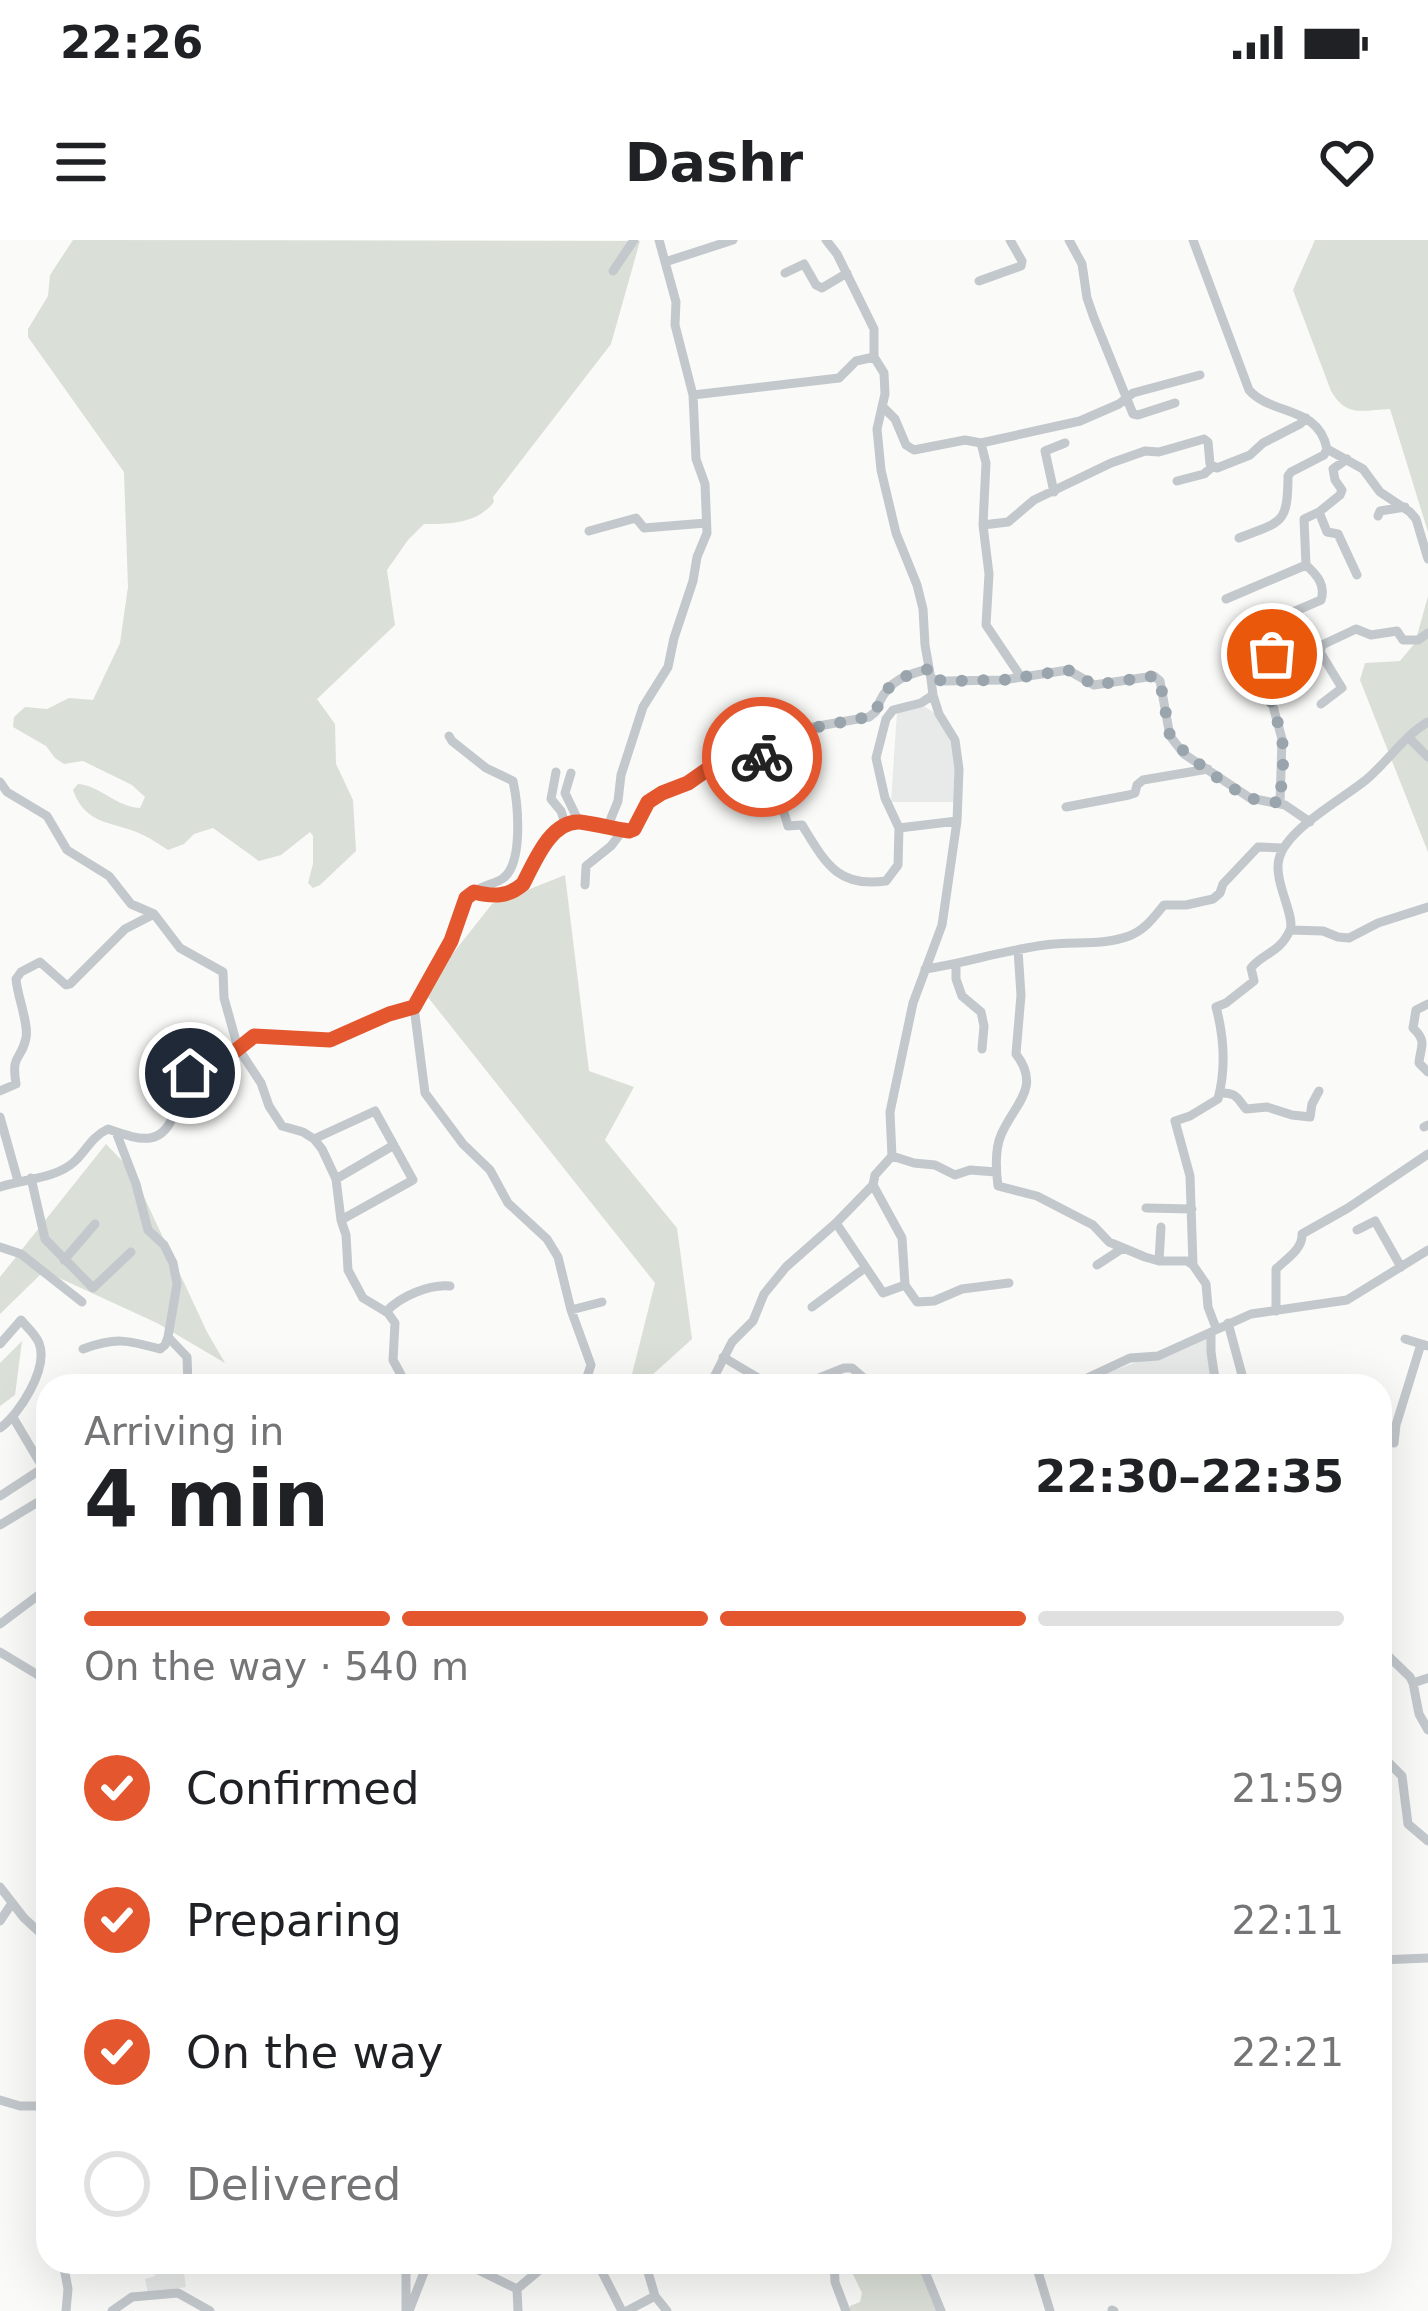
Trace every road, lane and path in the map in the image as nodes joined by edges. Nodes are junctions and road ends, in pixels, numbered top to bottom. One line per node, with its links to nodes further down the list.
1 (634, 240): 9 (street)
2 (658, 240): 8 (street)
3 (733, 240): 8 (street)
4 (826, 240): 11 (street)
5 (1010, 240): 12 (street)
6 (1069, 240): 16 (street)
7 (1192, 240): 19 (street)
8 (665, 262): 15 (street)
9 (614, 271)
10 (785, 273): 11 (street)
11 (847, 273): 13 (street)
12 (979, 281)
13 (874, 357): 15 (street); 18 (street)
14 (1200, 375): 16 (street)
15 (692, 395): 30 (street)
16 (1127, 398): 17 (street); 20 (street)
17 (1175, 403)
18 (883, 409): 20 (street); 39 (street)
19 (1306, 418): 22 (street); 24 (street)
20 (981, 443): 31 (street)
21 (1065, 443): 26 (street)
22 (1328, 449): 23 (street); 33 (street)
23 (1347, 459): 27 (street); 28 (street)
24 (1213, 467): 25 (street); 26 (street)
25 (1177, 481)
26 (1054, 492): 31 (street)
27 (1405, 507): 29 (street); 34 (street)
28 (1318, 512): 35 (street); 36 (street)
29 (1378, 516)
30 (706, 523): 32 (street); 58 (street)
31 (983, 525): 40 (street)
32 (589, 531)
33 (1239, 538)
34 (1428, 559)
35 (1306, 565): 37 (street); 52 (street)
36 (1357, 575)
37 (1226, 599)
38 (1428, 633): 42 (street)
39 (930, 674): 40 (street); 41 (street); 46 (street)
40 (1021, 677): 48 (street)
41 (933, 695): 54 (street); 59 (street)
42 (1321, 704)
43 (1428, 722): 45 (street)
44 (449, 736): 63 (street)
45 (1409, 738): 47 (street); 56 (street)
46 (770, 754): 59 (street); 60 (street)
47 (1428, 758)
48 (1208, 769): 52 (street); 53 (street)
49 (556, 772): 57 (street)
50 (571, 773): 55 (street)
51 (0, 782): 65 (street)
52 (1280, 803): 56 (street)
53 (1066, 807)
54 (957, 821): 59 (street); 69 (street)
55 (579, 822): 57 (street); 58 (street)
56 (1310, 822): 61 (street)
57 (565, 823): 63 (street)
58 (607, 828): 60 (street)
59 (899, 828)
60 (623, 830): 62 (street)
61 (1283, 848): 66 (street); 67 (street)
62 (585, 885)
63 (474, 892): 71 (street)
64 (1428, 907): 66 (street)
65 (154, 914): 72 (street); 75 (street)
66 (1290, 930): 77 (street)
67 (1018, 950): 68 (street); 84 (street)
68 (956, 965): 69 (street); 73 (street)
69 (925, 969): 83 (street)
70 (1428, 1004): 74 (street)
71 (414, 1007): 72 (street); 113 (street)
72 (238, 1048): 79 (street); 80 (street)
73 (982, 1049)
74 (1428, 1072)
75 (0, 1090)
76 (1319, 1091): 77 (street)
77 (1220, 1093): 91 (street)
78 (0, 1117): 87 (street)
79 (116, 1132): 85 (street); 117 (street)
80 (314, 1139): 81 (street); 86 (street)
81 (394, 1145): 86 (street); 92 (street)
82 (1428, 1154): 114 (street)
83 (892, 1156): 84 (street); 88 (street)
84 (996, 1172): 98 (street)
85 (31, 1178): 87 (street); 101 (street)
86 (336, 1179): 92 (street)
87 (18, 1180): 89 (street)
88 (872, 1185): 93 (street); 108 (street)
89 (0, 1187)
90 (1146, 1208): 91 (street)
91 (1192, 1209): 104 (street)
92 (341, 1220): 115 (street)
93 (836, 1223): 105 (street); 122 (street)
94 (95, 1224): 101 (street)
95 (1161, 1227): 102 (street)
96 (1357, 1230): 106 (street)
97 (0, 1246): 110 (street)
98 (1123, 1248): 102 (street); 103 (street)
99 (1428, 1250): 106 (street)
100 (131, 1252): 110 (street)
101 (64, 1260): 110 (street)
102 (1159, 1262): 104 (street)
103 (1097, 1265)
104 (1193, 1265): 116 (street)
105 (865, 1268): 108 (street); 112 (street)
106 (1401, 1268): 114 (street)
107 (1009, 1283): 108 (street)
108 (905, 1285)
109 (450, 1286): 115 (street)
110 (93, 1288)
111 (602, 1302): 113 (street)
112 (812, 1307)
113 (571, 1310): 125 (street)
114 (1276, 1311): 116 (street)
115 (386, 1312): 124 (street)
116 (1218, 1328): 130 (street); 131 (street); 132 (street)
117 (168, 1337): 121 (street); 123 (street)
118 (1406, 1339): 120 (street)
119 (0, 1344): 133 (street)
120 (1425, 1345): 135 (street)
121 (83, 1349)
122 (723, 1357): 126 (street); 127 (street)
123 (188, 1374)
124 (401, 1374)
125 (588, 1374)
126 (715, 1374)
127 (751, 1374)
128 (829, 1374): 129 (street)
129 (859, 1374)
130 (1096, 1374)
131 (1214, 1374)
132 (1239, 1374)
133 (14, 1419): 134 (street); 136 (street)
134 (0, 1428)
135 (1394, 1443)
136 (36, 1455)
137 (36, 1477): 138 (street)
138 (0, 1496)
139 (36, 1503): 140 (street)
140 (0, 1525)
141 (36, 1597): 142 (street)
142 (0, 1624)
143 (0, 1652): 145 (street)
144 (1392, 1659): 147 (street)
145 (36, 1674)
146 (1428, 1678): 147 (street)
147 (1413, 1683): 148 (street)
148 (1428, 1730)
149 (1392, 1766): 150 (street)
150 (1428, 1841)
151 (0, 1887): 152 (street)
152 (13, 1903): 153 (street); 154 (street)
153 (0, 1921)
154 (36, 1929)
155 (1428, 1958): 156 (street)
156 (1392, 1960)
157 (0, 2100): 158 (street)
158 (36, 2106)
159 (65, 2274): 171 (street)
160 (406, 2274): 174 (street)
161 (423, 2274): 174 (street)
162 (486, 2274): 169 (street)
163 (535, 2274): 169 (street)
164 (603, 2274): 176 (street)
165 (649, 2274): 170 (street)
166 (835, 2274): 178 (street)
167 (926, 2274): 179 (street)
168 (1039, 2274): 180 (street)
169 (517, 2289): 175 (street)
170 (656, 2296): 176 (street); 177 (street)
171 (66, 2311)
172 (112, 2311): 173 (street)
173 (210, 2311)
174 (407, 2311)
175 (518, 2311)
176 (625, 2311)
177 (667, 2311)
178 (846, 2311)
179 (941, 2311)
180 (1050, 2311)

